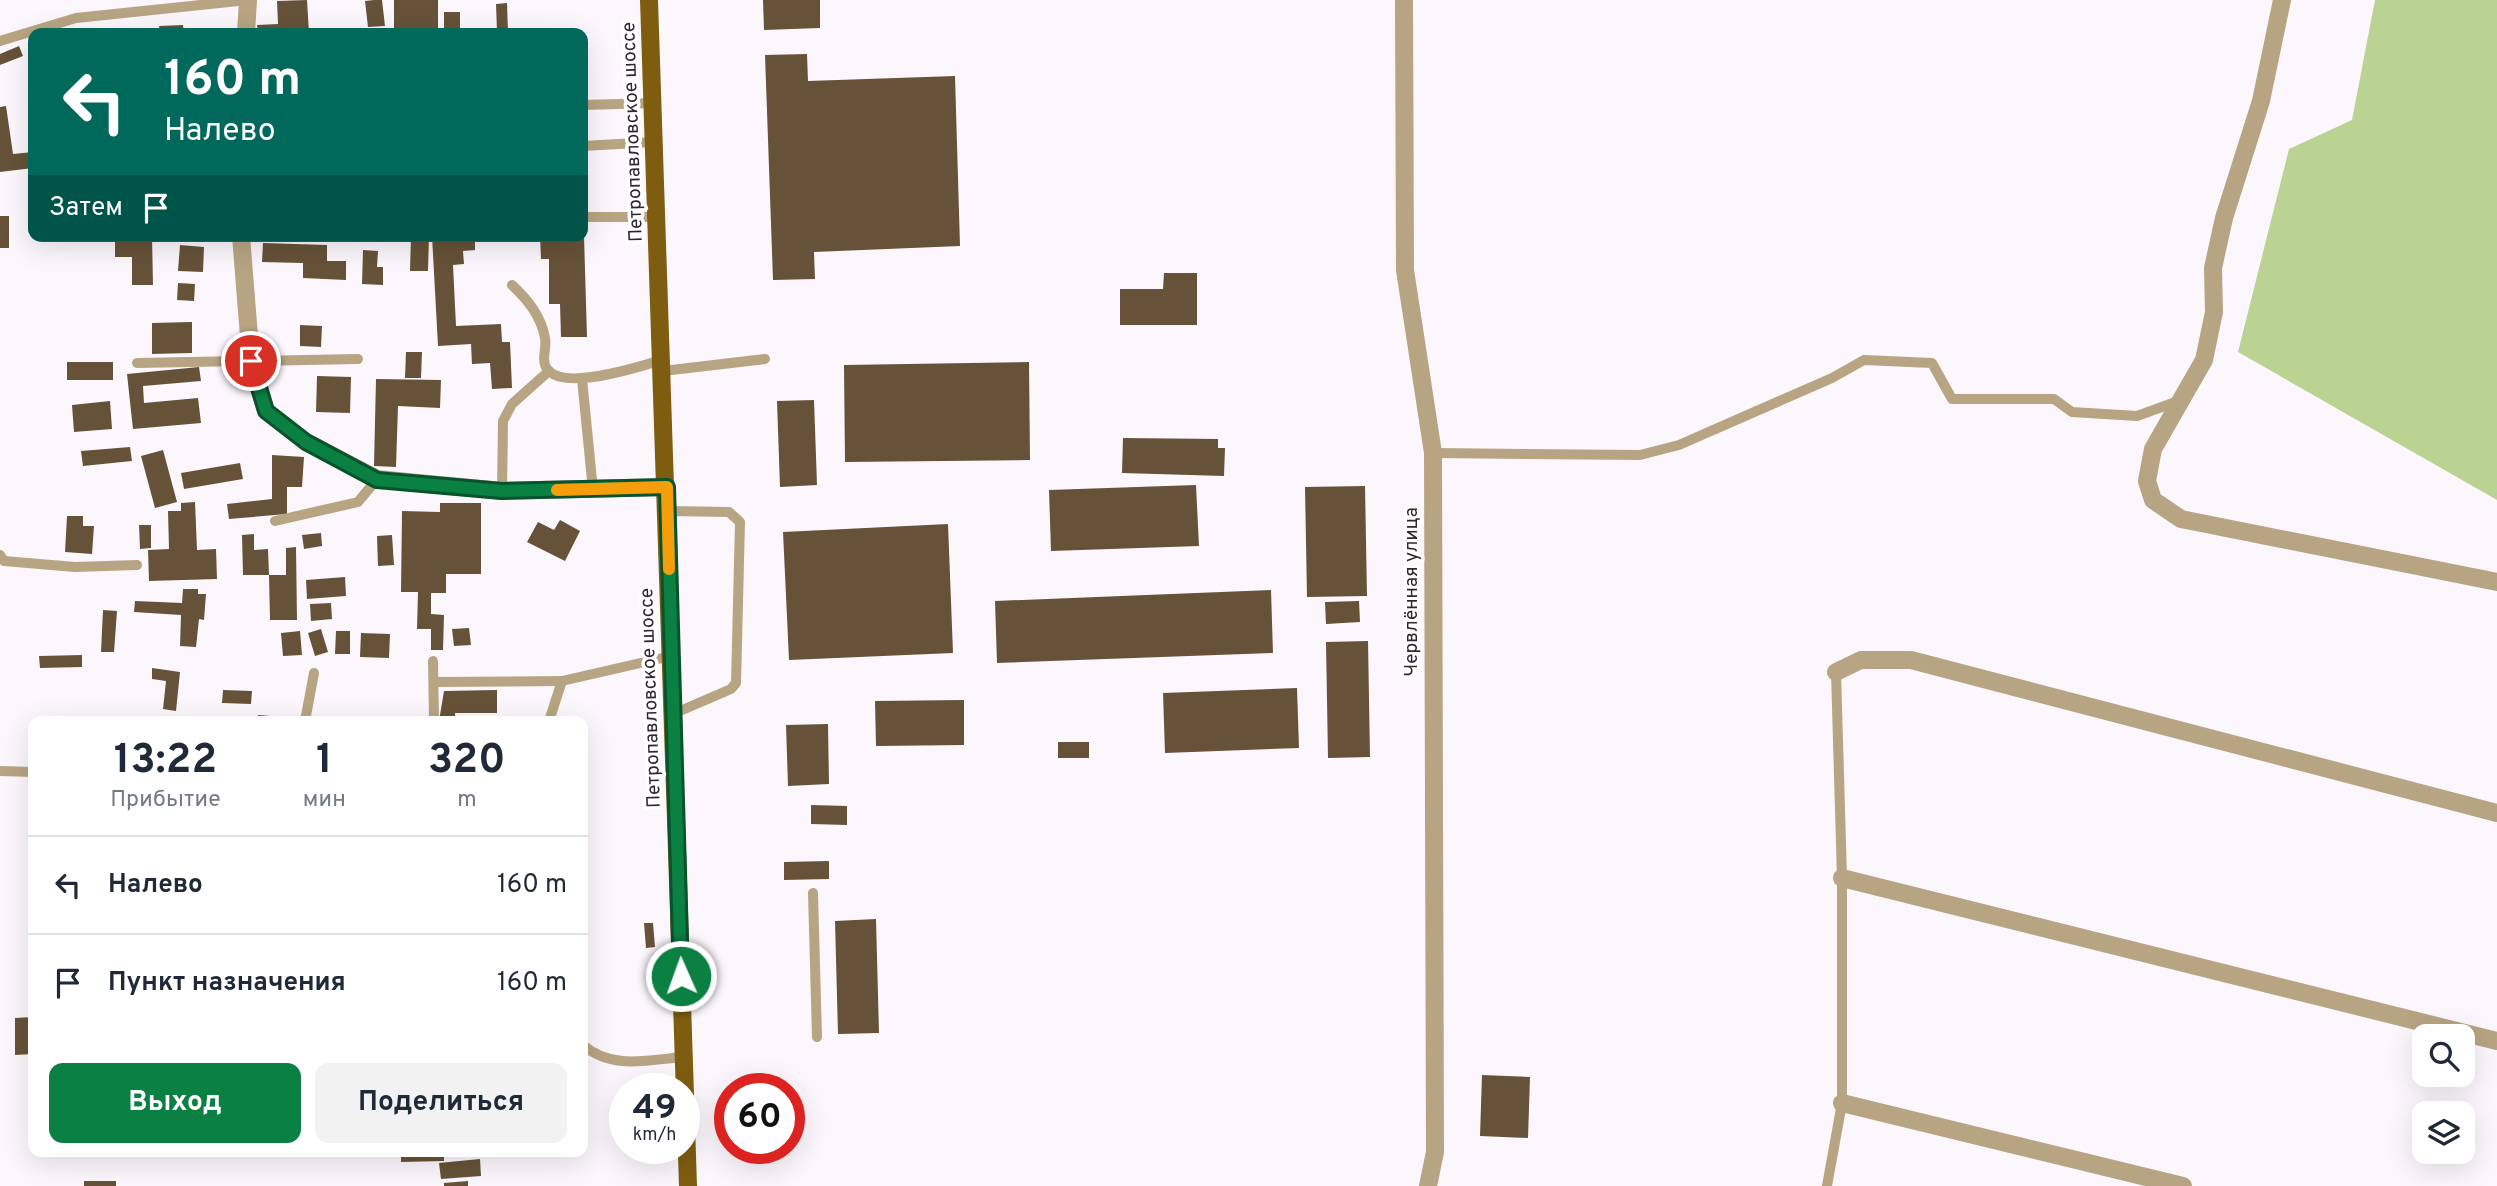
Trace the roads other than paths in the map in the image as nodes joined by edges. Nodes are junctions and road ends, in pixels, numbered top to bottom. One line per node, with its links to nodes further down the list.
1 (248, 0): 5 (lane); 6 (street)
2 (649, 0): 9 (main road, Петропавловское шоссе)
3 (1404, 0): 25 (street, Червлённая улица)
4 (2282, 0): 24 (street)
5 (43, 28)
6 (246, 28)
7 (28, 33): 8 (lane)
8 (0, 41)
9 (653, 103): 10 (lane); 11 (main road, Петропавловское шоссе)
10 (588, 105)
11 (654, 142): 12 (lane); 14 (main road, Петропавловское шоссе)
12 (588, 146)
13 (588, 217): 14 (lane)
14 (657, 217): 21 (main road, Петропавловское шоссе)
15 (241, 242): 19 (street)
16 (512, 285): 22 (lane)
17 (358, 359): 19 (lane)
18 (765, 359): 21 (lane)
19 (251, 361): 20 (lane); 26 (street)
20 (137, 363)
21 (662, 366): 23 (lane); 27 (main road, Петропавловское шоссе)
22 (549, 371): 23 (lane); 29 (lane)
23 (582, 379): 28 (lane)
24 (2183, 400): 25 (lane); 34 (street)
25 (1433, 453): 56 (street, Червлённая улица)
26 (377, 480): 29 (street); 31 (lane)
27 (667, 487): 28 (street); 30 (main road, Петропавловское шоссе)
28 (593, 490): 29 (street)
29 (502, 491)
30 (668, 511): 35 (main road, Петропавловское шоссе); 41 (lane)
31 (275, 521)
32 (0, 555): 33 (lane)
33 (137, 565)
34 (2497, 582)
35 (671, 656): 39 (lane); 41 (main road, Петропавловское шоссе)
36 (433, 662): 40 (lane)
37 (1836, 672): 47 (street); 48 (lane)
38 (314, 673): 42 (lane)
39 (562, 681): 40 (lane); 44 (lane)
40 (435, 682): 43 (lane)
41 (673, 714): 53 (main road, Петропавловское шоссе)
42 (306, 716)
43 (434, 716)
44 (551, 716)
45 (0, 771): 46 (lane)
46 (28, 772)
47 (2497, 813)
48 (1842, 878): 51 (street); 54 (lane)
49 (813, 892): 50 (lane)
50 (817, 1037)
51 (2497, 1041)
52 (588, 1049): 53 (lane)
53 (683, 1057): 55 (main road, Петропавловское шоссе)
54 (1842, 1103): 57 (lane); 58 (street)
55 (688, 1186)
56 (1429, 1186)
57 (1827, 1186)
58 (2183, 1186)

